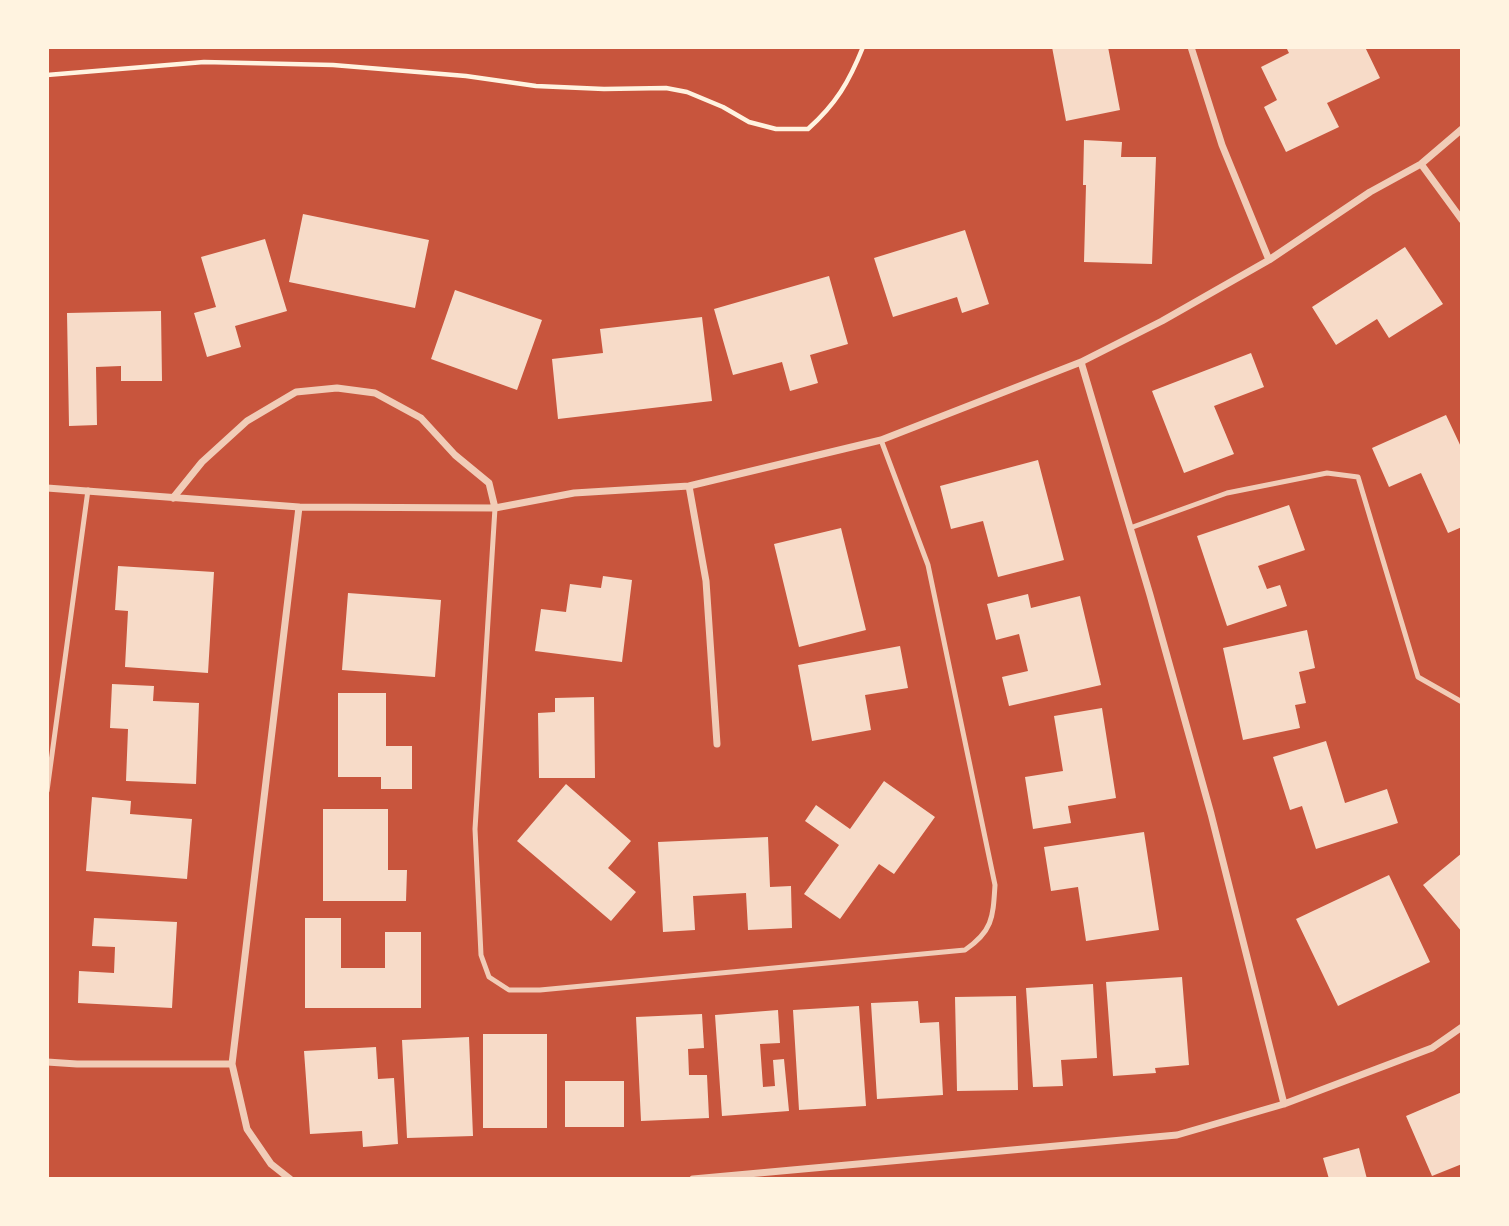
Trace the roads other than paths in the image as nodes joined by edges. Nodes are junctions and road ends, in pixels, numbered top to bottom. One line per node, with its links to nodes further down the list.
1 (1191, 47): 5 (street)
2 (1462, 129): 3 (street)
3 (1421, 164): 4 (street); 5 (street)
4 (1462, 220)
5 (1269, 260): 6 (street)
6 (1081, 362): 7 (street); 14 (street)
7 (881, 440): 8 (street); 13 (lane)
8 (689, 486): 13 (street); 16 (street)
9 (47, 488): 10 (street)
10 (88, 490): 11 (street); 17 (lane)
11 (173, 498): 12 (street); 13 (street)
12 (299, 507): 13 (street); 20 (street)
13 (495, 508)
14 (1130, 528): 15 (lane); 21 (street)
15 (1462, 702)
16 (717, 744)
17 (47, 791)
18 (1462, 1027): 21 (street)
19 (47, 1062): 20 (street)
20 (232, 1064): 22 (street)
21 (1284, 1104): 23 (street)
22 (290, 1179)
23 (693, 1179)

